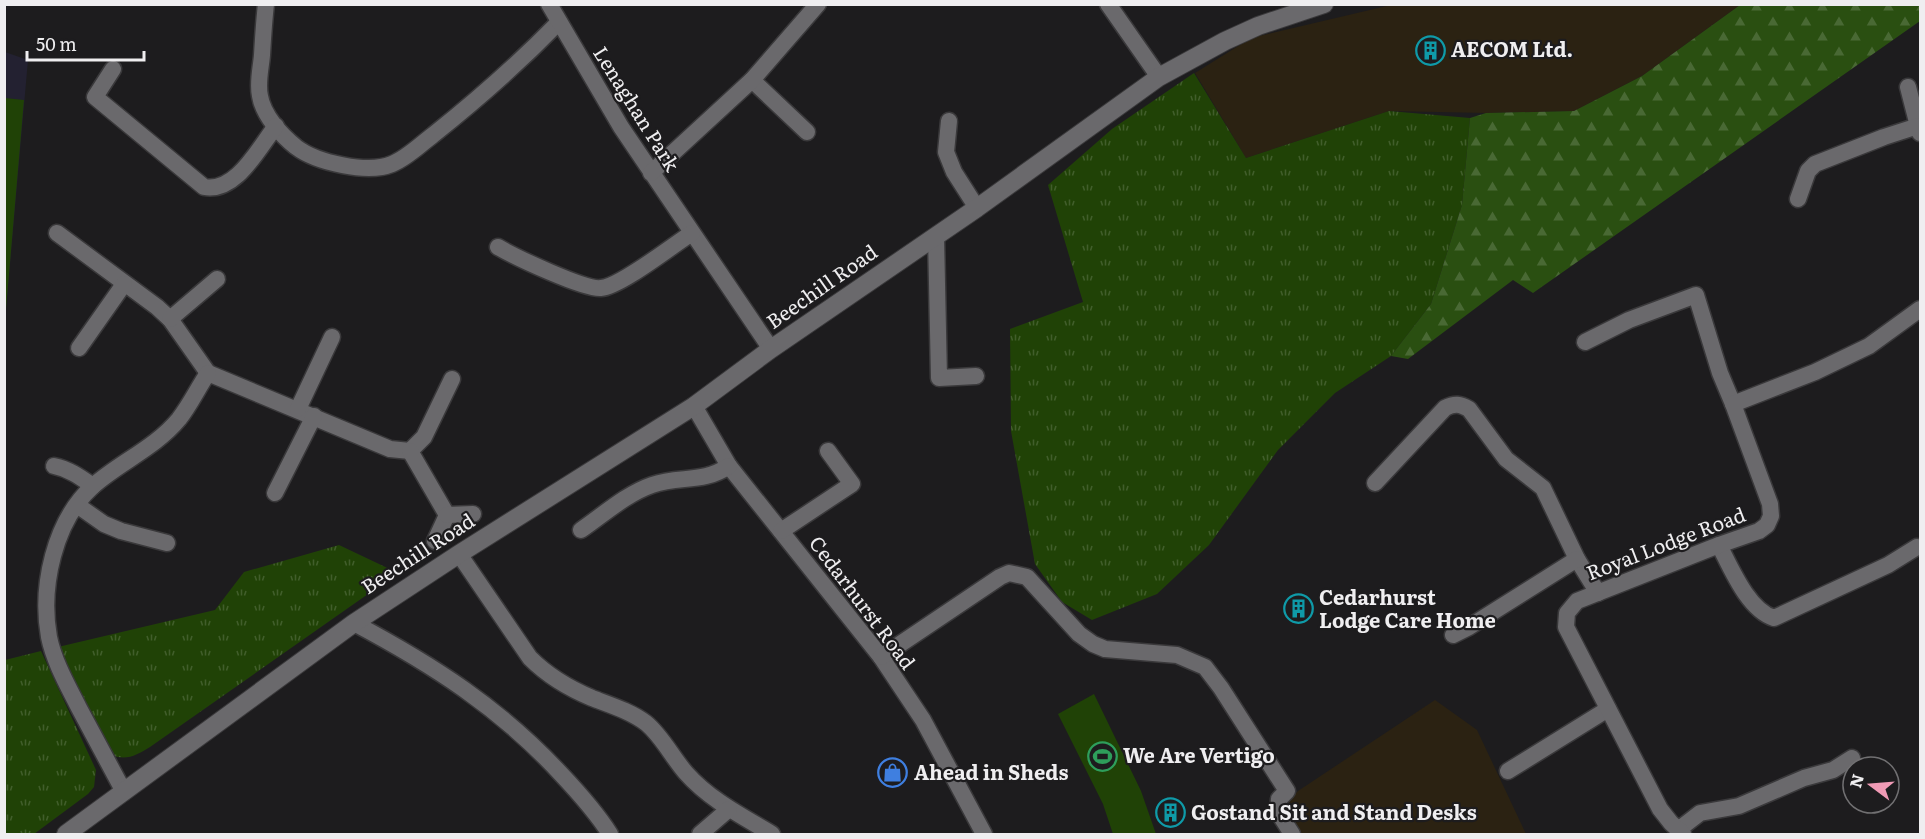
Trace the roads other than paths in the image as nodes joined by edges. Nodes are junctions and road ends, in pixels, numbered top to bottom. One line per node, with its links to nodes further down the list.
1 (266, 4): 12 (street)
2 (549, 4): 6 (street, Lenaghan Park)
3 (818, 4): 9 (street)
4 (1108, 4): 8 (street)
5 (1324, 4): 8 (street, Beechill Road)
6 (559, 22): 12 (street); 15 (street, Lenaghan Park)
7 (113, 69): 12 (street)
8 (1159, 77): 17 (street, Beechill Road)
9 (752, 80): 14 (street); 15 (street)
10 (1908, 87): 13 (street)
11 (949, 121): 17 (street)
12 (276, 126)
13 (1919, 129): 16 (street)
14 (807, 132)
15 (651, 173): 19 (street, Lenaghan Park)
16 (1798, 199)
17 (977, 208): 20 (street, Beechill Road)
18 (57, 233): 23 (street)
19 (692, 233): 21 (street); 29 (street, Lenaghan Park)
20 (936, 236): 29 (street, Beechill Road); 31 (street)
21 (498, 247)
22 (217, 279): 25 (street)
23 (124, 284): 25 (street); 28 (street)
24 (1920, 309): 33 (street)
25 (170, 319): 30 (street)
26 (332, 337): 35 (street)
27 (1585, 342): 33 (street)
28 (79, 348)
29 (771, 349): 34 (street, Beechill Road)
30 (208, 373): 35 (street); 42 (street)
31 (976, 376)
32 (452, 380): 37 (street)
33 (1733, 404): 51 (street, Royal Lodge Road)
34 (693, 406): 40 (street, Cedarhurst Road); 53 (street, Beechill Road)
35 (298, 409): 36 (street)
36 (314, 416): 37 (street); 43 (street)
37 (410, 451): 46 (street)
38 (828, 452): 48 (street)
39 (54, 465): 42 (street)
40 (729, 466): 47 (street); 48 (street, Cedarhurst Road)
41 (1374, 483): 54 (street)
42 (93, 486): 44 (street)
43 (274, 493)
44 (77, 505): 50 (street); 62 (street)
45 (473, 514): 46 (street)
46 (447, 515): 49 (street)
47 (581, 530)
48 (781, 531): 58 (street, Cedarhurst Road)
49 (435, 542)
50 (167, 543)
51 (1719, 545): 52 (street); 55 (street, Royal Lodge Road)
52 (1917, 547)
53 (459, 554): 56 (street, Beechill Road); 63 (street)
54 (1577, 559): 55 (street); 57 (street)
55 (1598, 593): 59 (street, Royal Lodge Road)
56 (354, 623): 62 (street, Beechill Road); 66 (street, Beechill Road)
57 (1453, 635)
58 (881, 657): 69 (street, Cedarhurst Road); 70 (street)
59 (1608, 709): 61 (street); 64 (street, Royal Lodge Road)
60 (1841, 765): 64 (street, Royal Lodge Road)
61 (1508, 771)
62 (124, 792): 65 (street, Beechill Road)
63 (729, 809): 67 (street); 68 (street)
64 (1680, 832)
65 (66, 834)
66 (610, 834)
67 (700, 834)
68 (772, 834)
69 (984, 834)
70 (1292, 834)

